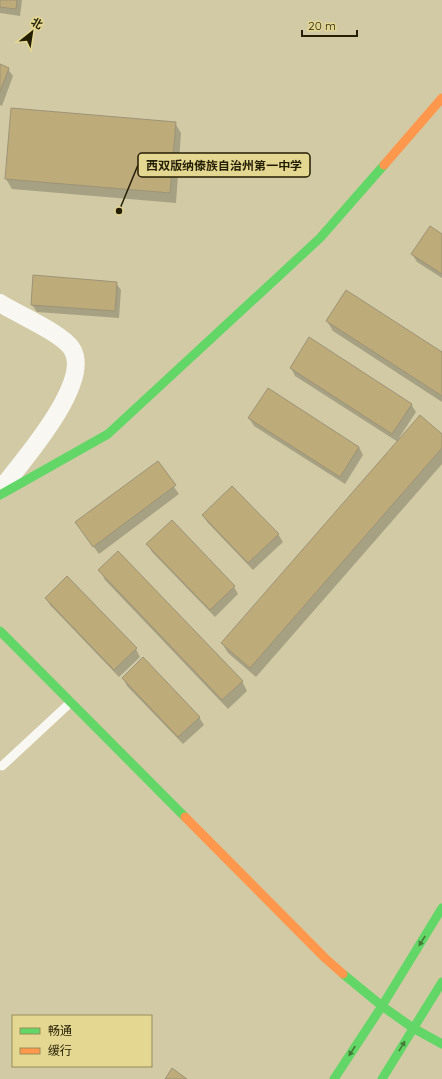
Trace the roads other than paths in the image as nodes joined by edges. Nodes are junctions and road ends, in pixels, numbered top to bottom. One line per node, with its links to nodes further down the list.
1 (442, 98): 4 (street)
2 (0, 303): 3 (street)
3 (0, 490)
4 (0, 495)
5 (0, 631): 6 (street)
6 (71, 702): 7 (lane); 10 (street)
7 (2, 766)
8 (442, 908): 10 (street, one-way to 10)
9 (442, 982): 11 (street)
10 (382, 1006): 11 (street); 13 (street, one-way to 13)
11 (413, 1028): 12 (street); 14 (street, one-way to 11)
12 (442, 1044)
13 (334, 1079)
14 (382, 1079)

